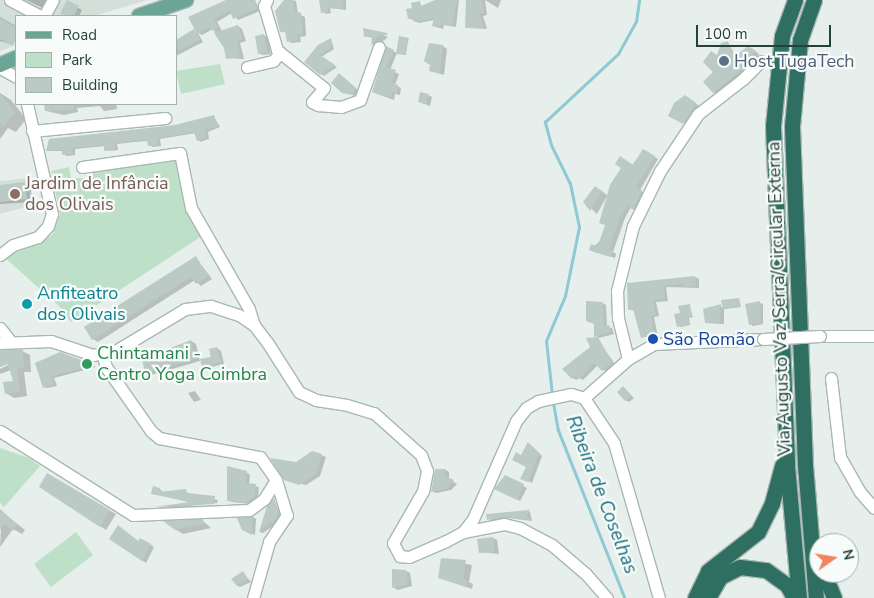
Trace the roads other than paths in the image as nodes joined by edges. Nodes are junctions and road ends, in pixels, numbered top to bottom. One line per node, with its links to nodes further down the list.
1 (10, 0): 7 (street)
2 (53, 0): 8 (street)
3 (186, 0): 9 (main road)
4 (267, 0): 11 (street)
5 (794, 0): 31 (highway, Via Augusto Vaz Serra/Circular Externa)
6 (814, 0): 35 (highway, Via Augusto Vaz Serra/Circular Externa)
7 (38, 15)
8 (45, 15)
9 (142, 15)
10 (379, 47): 11 (street)
11 (280, 52): 15 (street)
12 (15, 59): 14 (main road)
13 (761, 61): 27 (street)
14 (0, 67): 16 (street)
15 (247, 67)
16 (15, 76)
17 (27, 105): 19 (street)
18 (165, 118): 19 (street)
19 (32, 131): 21 (street)
20 (82, 167): 22 (street)
21 (0, 255)
22 (254, 325): 26 (street); 34 (street)
23 (0, 328): 25 (street)
24 (874, 336): 27 (street, bridge)
25 (6, 342): 26 (street)
26 (102, 353): 32 (street)
27 (628, 358): 29 (street)
28 (831, 378): 33 (street)
29 (584, 398): 34 (street); 40 (street)
30 (0, 432): 32 (street)
31 (786, 433): 41 (highway); 44 (highway, Via Augusto Vaz Serra/Circular Externa)
32 (276, 480): 38 (street)
33 (874, 508)
34 (463, 532): 39 (street)
35 (810, 533)
36 (815, 583): 45 (highway, Via Augusto Vaz Serra/Circular Externa)
37 (828, 583): 46 (highway)
38 (253, 598)
39 (607, 598)
40 (659, 598)
41 (695, 598)
42 (708, 598): 43 (highway)
43 (794, 598)
44 (800, 598)
45 (816, 598)
46 (834, 598)

